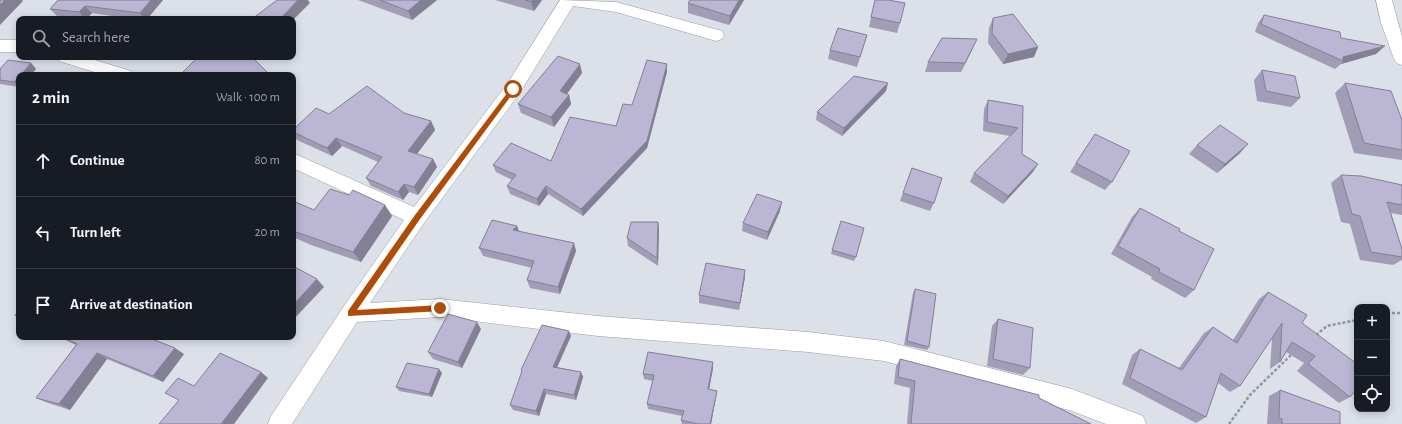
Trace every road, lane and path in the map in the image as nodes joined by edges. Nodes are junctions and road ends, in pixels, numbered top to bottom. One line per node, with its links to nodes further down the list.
1 (569, 0): 3 (street); 10 (street)
2 (1384, 0): 6 (street)
3 (716, 35)
4 (0, 46): 5 (street)
5 (16, 46)
6 (1402, 59)
7 (75, 60): 8 (street)
8 (115, 72)
9 (296, 161): 10 (street)
10 (417, 217): 13 (street)
11 (1390, 313): 12 (path)
12 (1402, 313)
13 (351, 314): 17 (street); 18 (street)
14 (1354, 321): 15 (path)
15 (1315, 336)
16 (1298, 350): 19 (path)
17 (280, 424)
18 (1135, 424)
19 (1229, 424)

